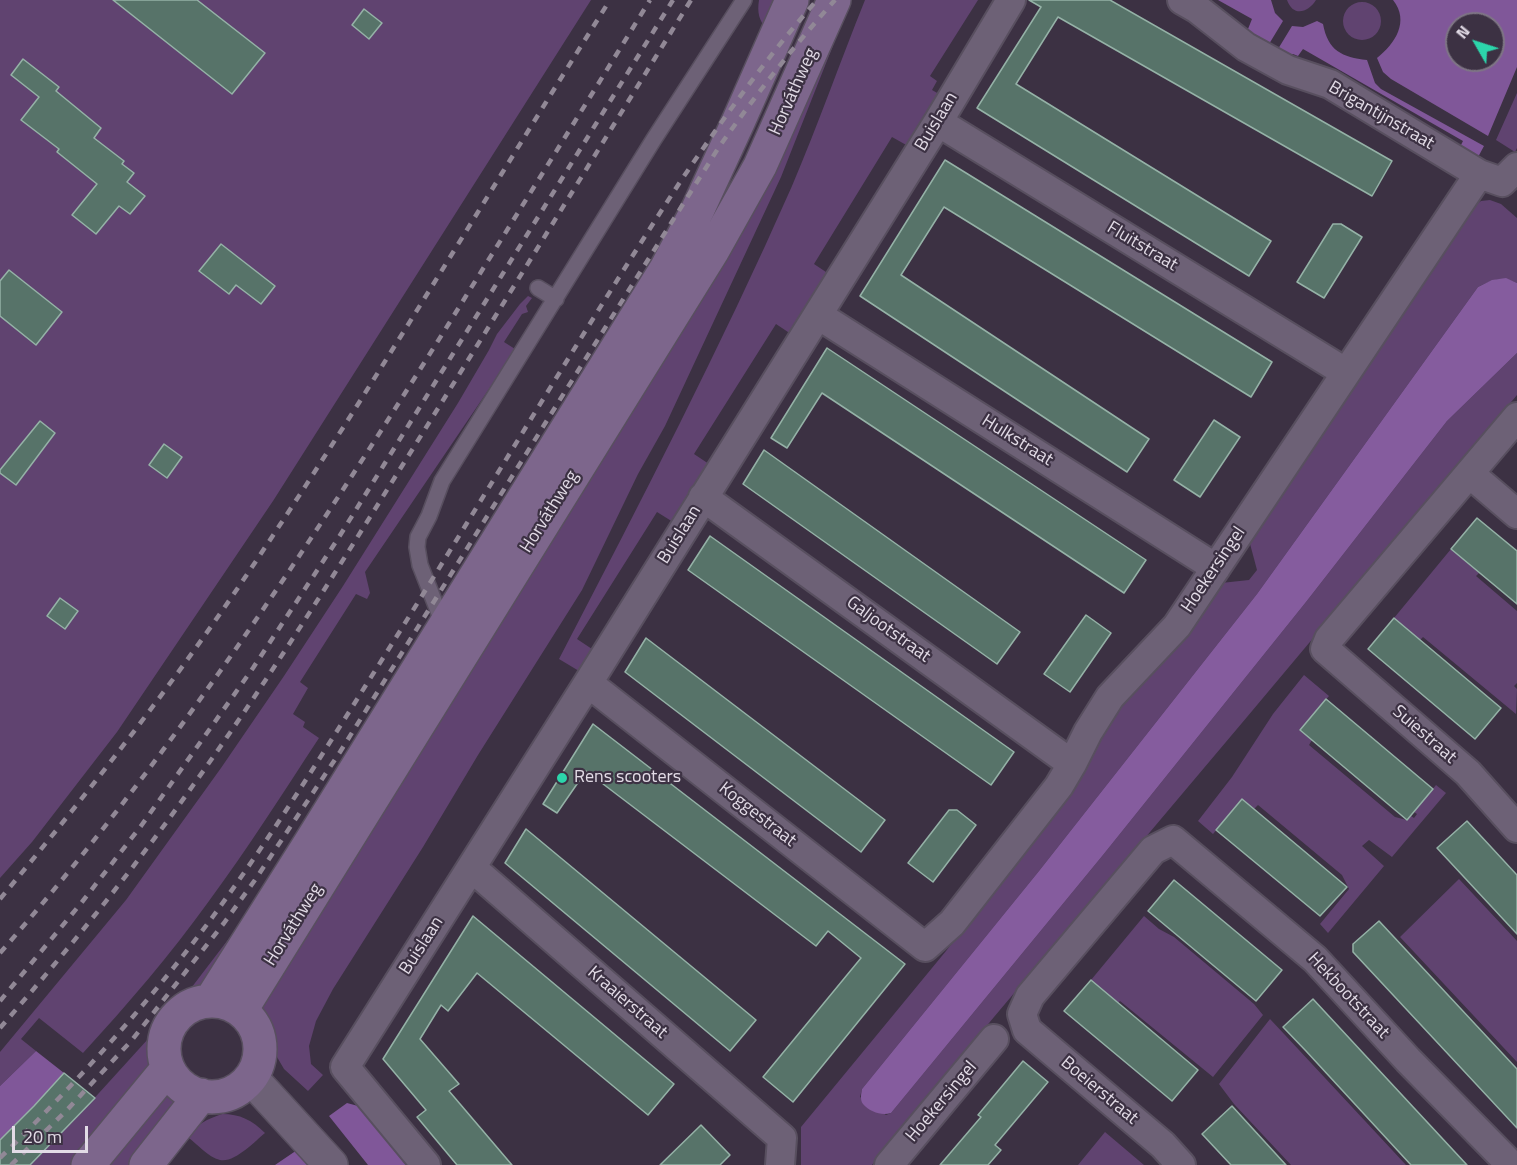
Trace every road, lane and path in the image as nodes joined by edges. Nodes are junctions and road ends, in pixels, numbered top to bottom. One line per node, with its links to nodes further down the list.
1 (744, 0): 10 (lane)
2 (792, 0): 18 (main road, Horváthweg)
3 (834, 0): 25 (main road, Horváthweg)
4 (1011, 0): 6 (street, Buislaan)
5 (1182, 0): 8 (street, Brigantijnstraat)
6 (938, 122): 11 (street, Buislaan); 12 (street, Fluitstraat)
7 (1517, 167): 8 (street, Brigantijnstraat)
8 (1479, 174): 12 (street, Hoekersingel)
9 (538, 288): 10 (lane)
10 (556, 299): 18 (lane)
11 (818, 315): 15 (street, Buislaan); 17 (street, Hulkstraat)
12 (1346, 372): 17 (street, Hoekersingel)
13 (1517, 417): 14 (street)
14 (1470, 474): 16 (street); 21 (street, Suiestraat)
15 (703, 497): 19 (street, Buislaan); 20 (street, Galjootstraat)
16 (1517, 514)
17 (1216, 568): 20 (street, Hoekersingel)
18 (444, 627): 25 (main road, Horváthweg)
19 (588, 683): 23 (street, Buislaan); 24 (street, Koggestraat)
20 (1072, 764): 24 (street, Hoekersingel)
21 (1517, 828)
22 (1173, 840): 36 (street, Boeierstraat); 37 (street, Hekbootstraat)
23 (472, 868): 30 (street, Kraaierstraat); 34 (street, Buislaan)
24 (925, 946)
25 (226, 1005): 27 (main road); 28 (main road)
26 (994, 1039): 35 (street, Hoekersingel)
27 (168, 1068): 29 (main road); 31 (main road)
28 (251, 1078): 29 (main road); 33 (street)
29 (201, 1095): 32 (main road)
30 (781, 1151)
31 (88, 1165)
32 (146, 1165)
33 (331, 1165)
34 (426, 1165)
35 (890, 1165)
36 (1181, 1165)
37 (1510, 1165)

